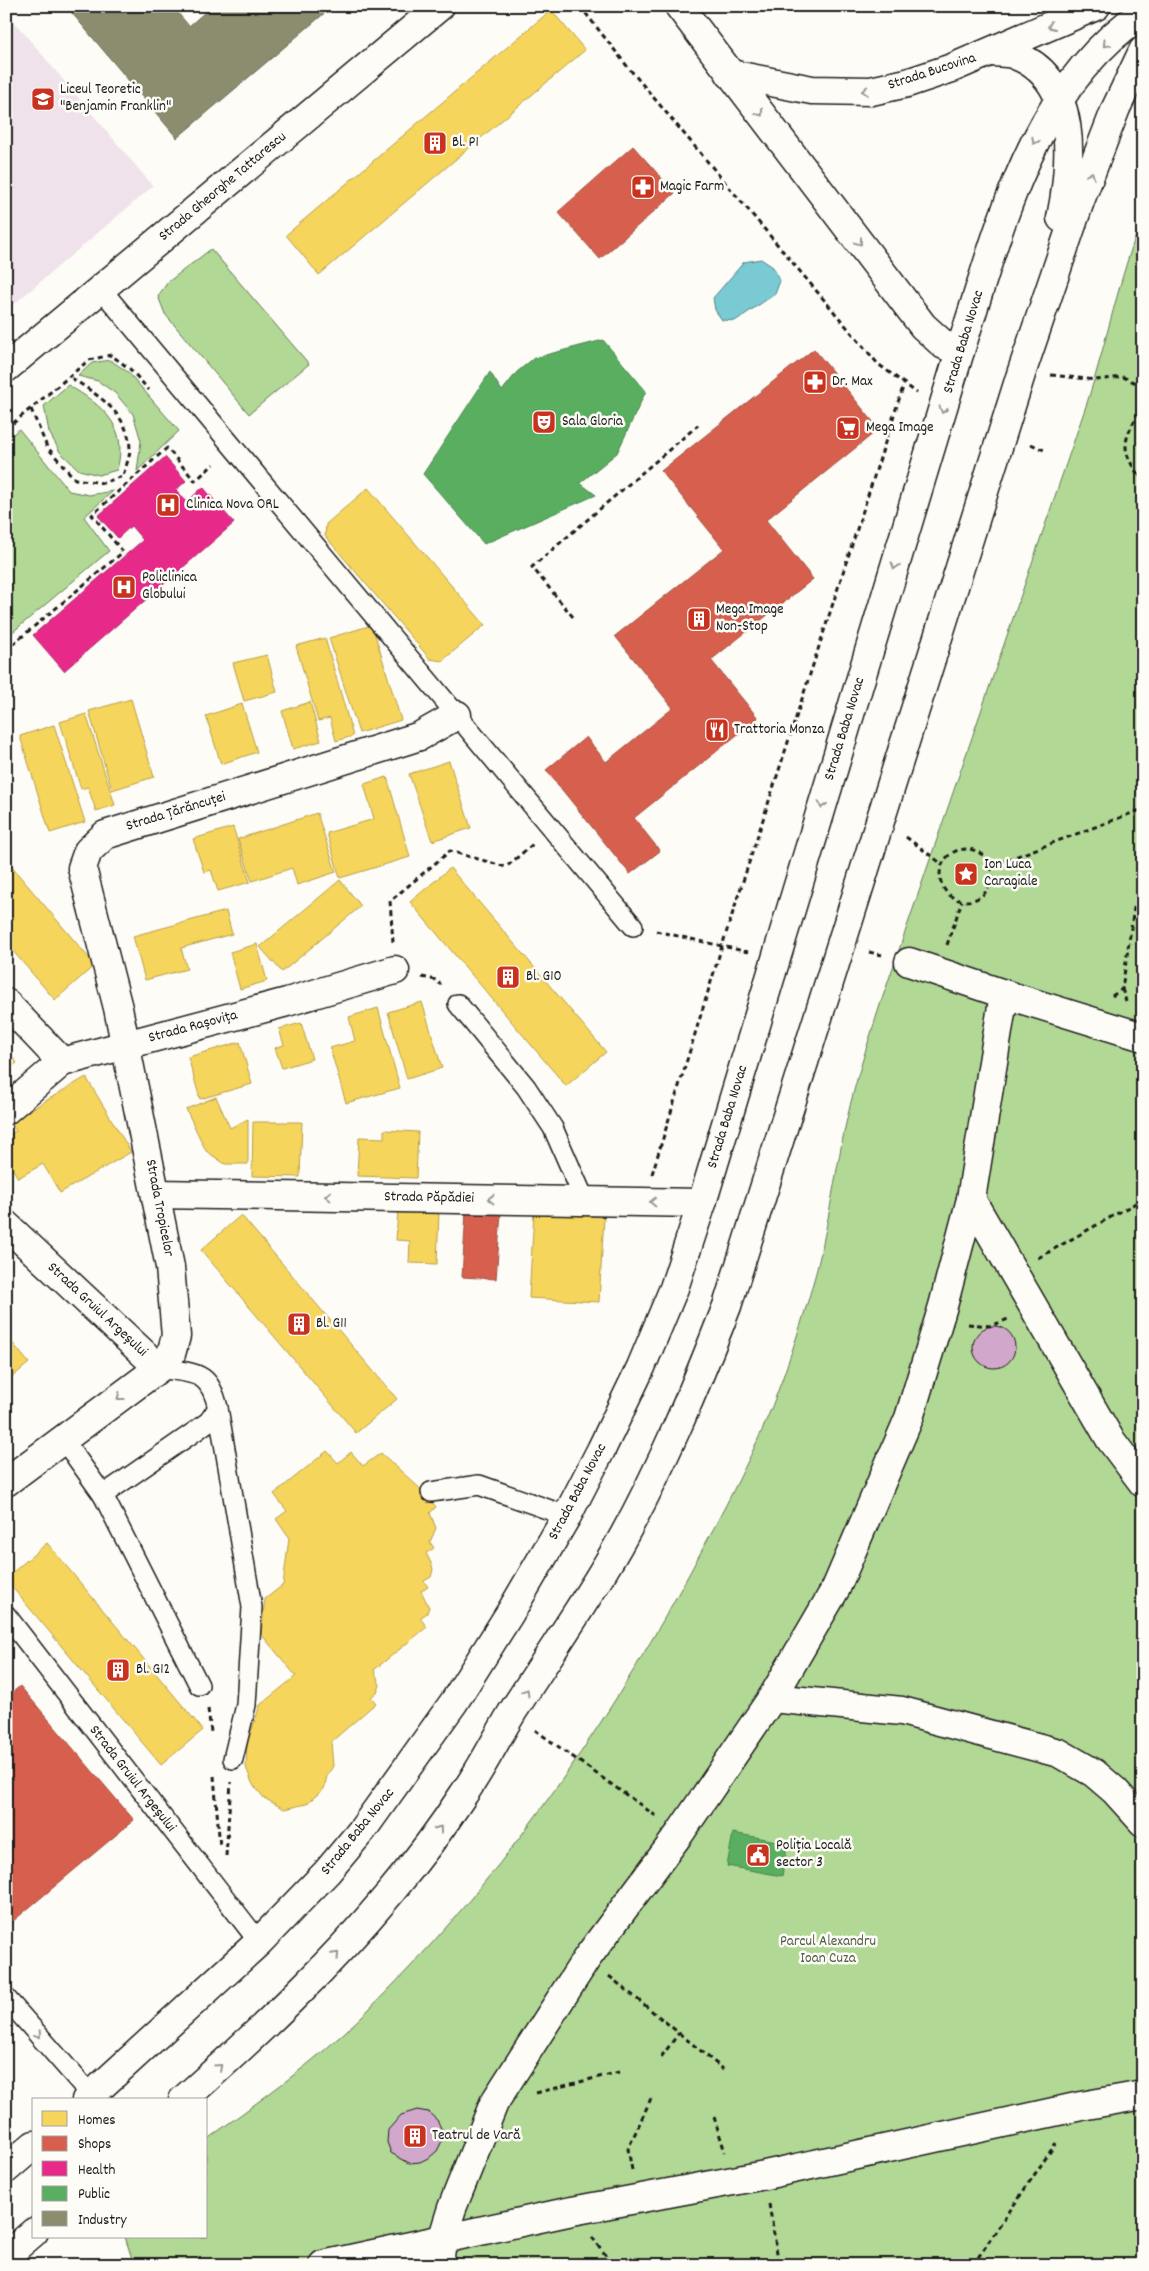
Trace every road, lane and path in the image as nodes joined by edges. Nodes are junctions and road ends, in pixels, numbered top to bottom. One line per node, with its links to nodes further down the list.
1 (440, 6): 11 (street, Strada Gheorghe Tattarescu)
2 (580, 6): 16 (path)
3 (679, 6): 8 (street)
4 (1096, 6): 7 (street, Strada Bucovina, one-way to 7)
5 (1143, 12): 9 (street, Strada Baba Novac, one-way to 9)
6 (1143, 51): 10 (street, one-way to 6)
7 (992, 52): 8 (street, Strada Bucovina, one-way to 8); 9 (street)
8 (730, 74): 12 (street, one-way to 12)
9 (1060, 99): 10 (street); 12 (street, Strada Baba Novac, one-way to 12)
10 (1051, 286): 14 (street)
11 (101, 289): 13 (street, Strada Gheorghe Tattarescu); 34 (lane)
12 (960, 351): 21 (street, Strada Baba Novac, one-way to 21)
13 (6, 368)
14 (1022, 371): 17 (path); 24 (street)
15 (70, 377): 18 (path); 20 (path); 28 (path)
16 (904, 384): 21 (path); 43 (path)
17 (1143, 386)
18 (154, 396)
19 (1143, 404): 29 (path)
20 (31, 409): 23 (path); 28 (path)
21 (942, 412): 44 (street, Strada Baba Novac, one-way to 44)
22 (698, 425): 32 (path)
23 (6, 429)
24 (1003, 433): 25 (path); 36 (street)
25 (1044, 450)
26 (208, 458): 31 (path)
27 (1143, 469): 29 (path)
28 (123, 476): 31 (path)
29 (1139, 477): 30 (path)
30 (1143, 481)
31 (128, 483): 33 (path)
32 (573, 617)
33 (6, 650)
34 (458, 715): 37 (lane); 53 (street, Strada Țărăncuței)
35 (1143, 809): 39 (path)
36 (880, 818): 38 (path); 77 (street, one-way to 36)
37 (551, 827): 42 (lane); 46 (path)
38 (942, 864): 39 (path); 41 (path)
39 (991, 866): 41 (path)
40 (1143, 894): 51 (path)
41 (962, 901): 47 (path)
42 (633, 926): 43 (path)
43 (722, 946): 44 (path); 60 (path)
44 (775, 959): 61 (street, Strada Baba Novac)
45 (909, 962): 47 (street)
46 (395, 970): 50 (path); 53 (street, Strada Rașovița)
47 (938, 972): 48 (street)
48 (1004, 994): 51 (street); 57 (street)
49 (6, 1003): 54 (street)
50 (458, 1004): 59 (lane)
51 (1078, 1018): 52 (street)
52 (1143, 1037)
53 (126, 1045): 54 (street, Strada Rașovița); 56 (street, Strada Tropicelor)
54 (62, 1062): 55 (street, Strada Rașovița)
55 (6, 1110)
56 (156, 1194): 59 (street, Strada Păpădiei, one-way to 56); 66 (street, Strada Tropicelor)
57 (971, 1199): 63 (street); 65 (street)
58 (1143, 1199): 63 (path)
59 (585, 1201): 60 (street, Strada Păpădiei)
60 (643, 1202): 61 (street, Strada Păpădiei, one-way to 60)
61 (702, 1203): 73 (street, Strada Baba Novac)
62 (6, 1225): 66 (street, Strada Gruiul Argeșului)
63 (1014, 1271): 64 (street)
64 (1031, 1300): 65 (path); 70 (street)
65 (944, 1306): 76 (street)
66 (159, 1368): 67 (lane); 68 (street, Strada Gruiul Argeșului, one-way to 68)
67 (218, 1408): 72 (lane); 79 (lane)
68 (63, 1439): 69 (street, Strada Gruiul Argeșului); 72 (lane)
69 (6, 1482)
70 (1143, 1483)
71 (431, 1492): 73 (lane)
72 (103, 1494): 75 (lane)
73 (567, 1516): 85 (street, Strada Baba Novac)
74 (6, 1615): 84 (lane, Strada Gruiul Argeșului)
75 (199, 1685): 78 (path)
76 (772, 1698): 81 (street); 82 (street)
77 (511, 1715): 82 (path); 95 (street, one-way to 77)
78 (212, 1742)
79 (233, 1760): 84 (path)
80 (214, 1771): 83 (path)
81 (1143, 1822)
82 (680, 1833): 86 (street)
83 (220, 1848)
84 (223, 1896): 85 (lane, Strada Gruiul Argeșului)
85 (258, 1942): 94 (street, Strada Baba Novac)
86 (587, 1958): 88 (path); 96 (street)
87 (6, 1998): 94 (lane, one-way to 94)
88 (679, 2033): 89 (path); 90 (path)
89 (662, 2057)
90 (723, 2069)
91 (620, 2072): 96 (path)
92 (1143, 2095): 97 (street)
93 (652, 2096): 103 (path)
94 (89, 2097)
95 (185, 2098)
96 (494, 2104): 105 (street)
97 (1081, 2106): 101 (street); 109 (path)
98 (714, 2117): 102 (path)
99 (32, 2147): 100 (street)
100 (6, 2169)
101 (765, 2175): 102 (street); 108 (path)
102 (730, 2182): 103 (street)
103 (636, 2200): 105 (street)
104 (32, 2234): 106 (street)
105 (440, 2252): 107 (street)
106 (6, 2256)
107 (323, 2265)
108 (779, 2265)
109 (973, 2265)

